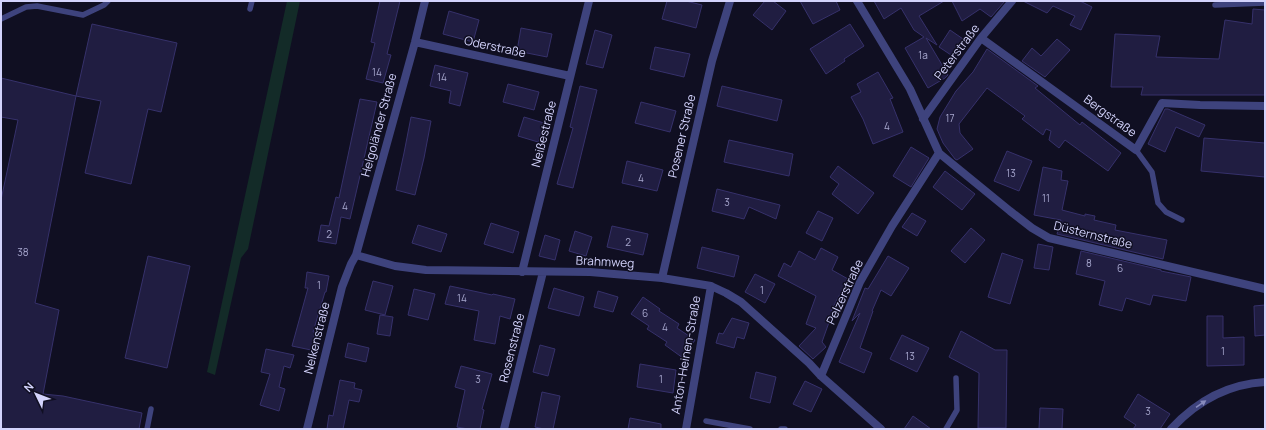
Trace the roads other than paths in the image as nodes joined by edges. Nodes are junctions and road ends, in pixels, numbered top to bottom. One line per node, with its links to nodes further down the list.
1 (108, 1): 11 (lane)
2 (252, 1): 10 (lane)
3 (425, 1): 13 (street, Helgoländer Straße)
4 (589, 1): 14 (street, Neißestraße)
5 (730, 1): 23 (street, Posener Straße)
6 (857, 1): 16 (street)
7 (1012, 1): 12 (street, Peterstraße)
8 (1265, 3): 9 (lane)
9 (1215, 5)
10 (250, 9)
11 (1, 19)
12 (981, 38): 16 (street, Peterstraße); 17 (street, Bergstraße)
13 (415, 42): 14 (street, Oderstraße); 20 (street, Helgoländer Straße)
14 (570, 76): 21 (street, Neißestraße)
15 (1265, 106): 17 (street, Bergstraße)
16 (923, 119): 18 (street)
17 (1136, 150): 19 (lane)
18 (939, 153): 25 (street, Düsternstraße); 26 (street, Pelzerstraße)
19 (1182, 220)
20 (356, 255): 21 (street, Brahmweg); 32 (street, Nelkenstraße)
21 (522, 272): 22 (street, Brahmweg)
22 (543, 272): 23 (street, Brahmweg); 33 (street, Rosenstraße)
23 (662, 278): 24 (street, Brahmweg)
24 (711, 286): 26 (street, Brahmweg); 34 (street, Anton-Heinen-Straße)
25 (1265, 289)
26 (821, 376): 38 (street)
27 (956, 378): 39 (lane)
28 (1265, 382): 40 (street, one-way to 28)
29 (152, 409): 31 (lane)
30 (706, 421): 35 (lane)
31 (147, 429)
32 (308, 429)
33 (504, 429)
34 (686, 429)
35 (750, 429)
36 (781, 429): 37 (lane)
37 (785, 429)
38 (880, 429)
39 (946, 429)
40 (1171, 429)

